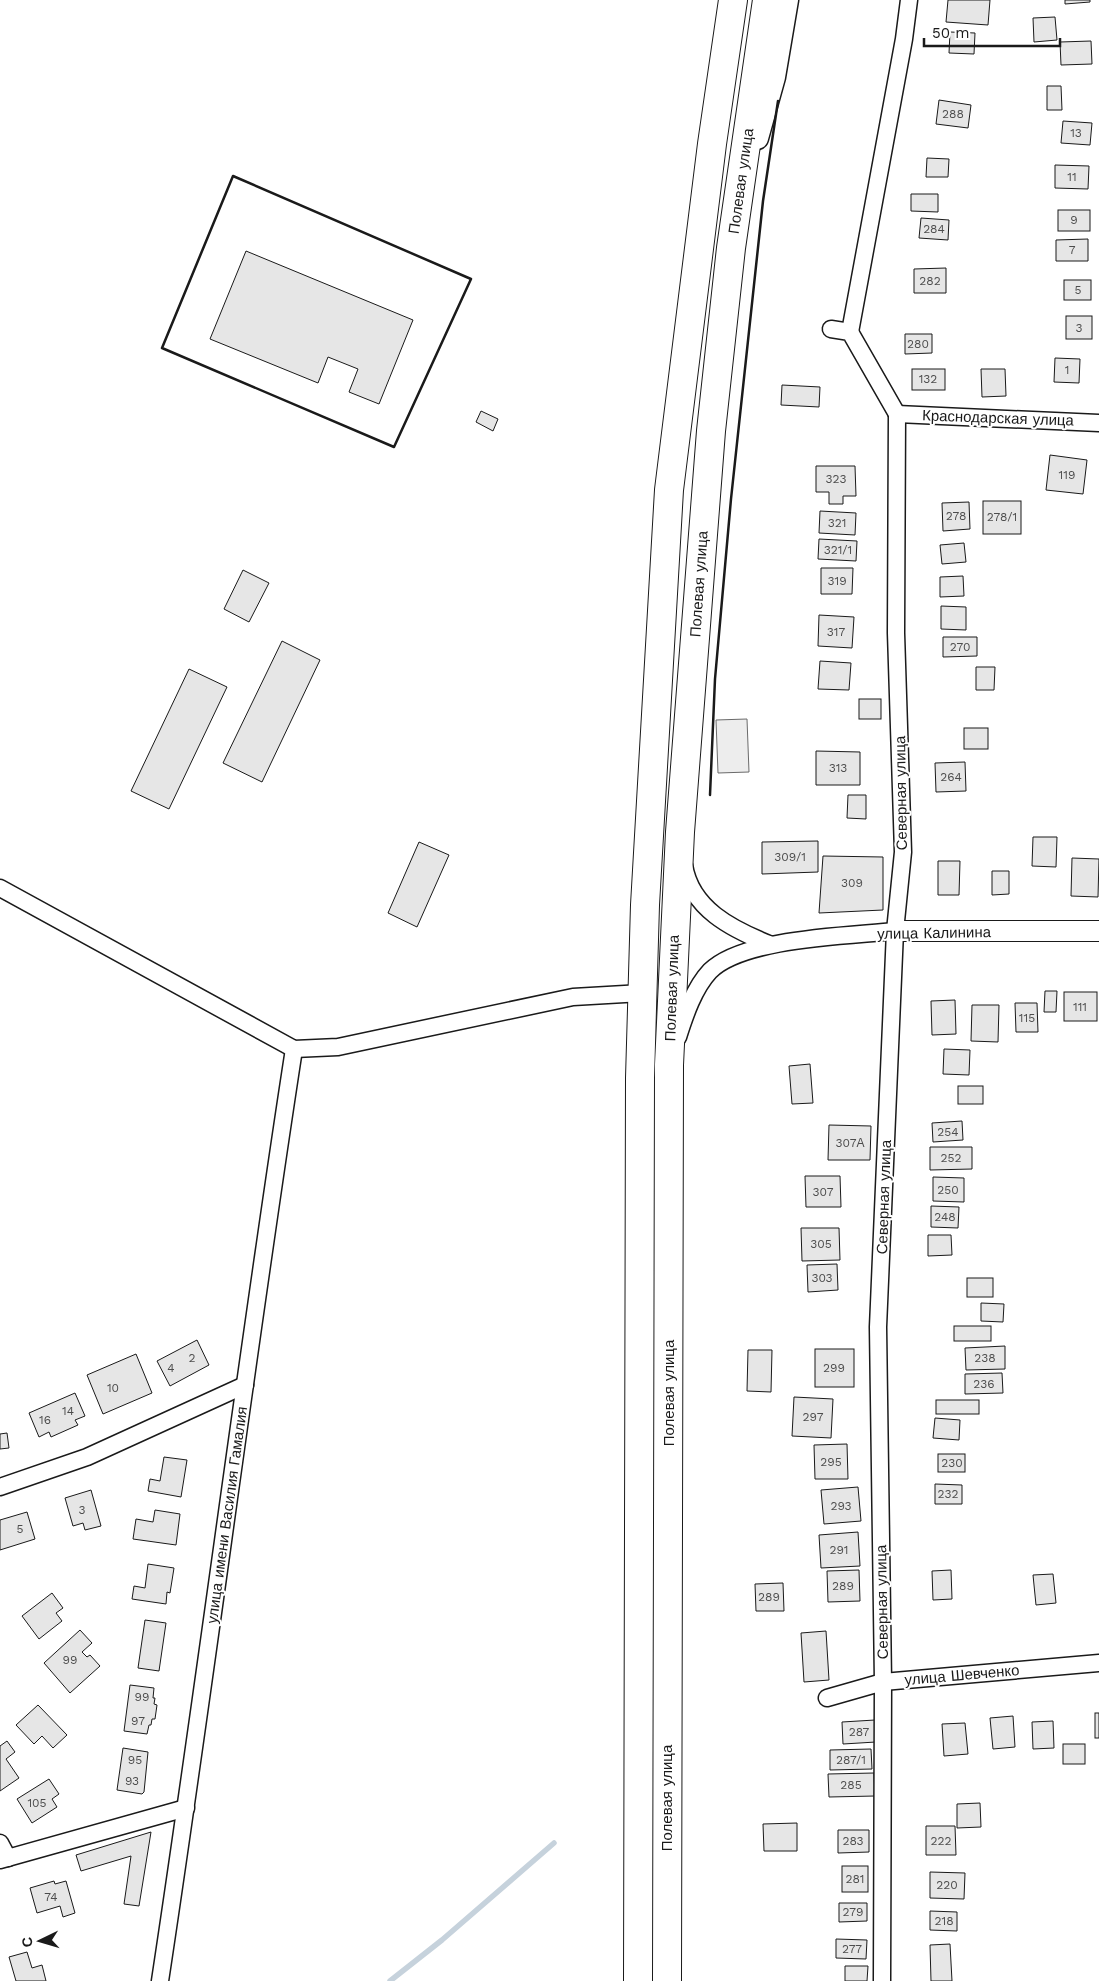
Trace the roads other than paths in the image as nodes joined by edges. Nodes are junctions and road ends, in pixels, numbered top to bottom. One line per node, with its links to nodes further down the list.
1 (733, 0): 15 (highway, Полевая улица)
2 (767, 0): 5 (highway, Полевая улица)
3 (787, 0): 5 (main road)
4 (909, 0): 7 (street)
5 (735, 219): 10 (highway, Полевая улица)
6 (831, 329): 7 (street)
7 (850, 332): 8 (street)
8 (897, 414): 9 (street, Краснодарская улица); 12 (street, Северная улица)
9 (1099, 423)
10 (680, 832): 14 (street); 17 (highway, Полевая улица)
11 (0, 888): 16 (street)
12 (895, 931): 13 (street, улица Калинина); 14 (street, улица Калинина); 21 (street, Северная улица)
13 (1099, 931)
14 (769, 944): 17 (street, улица Калинина)
15 (642, 993): 16 (street); 27 (highway, Полевая улица)
16 (294, 1049): 18 (street, улица имени Василия Гамалия)
17 (669, 1065): 28 (highway, Полевая улица)
18 (244, 1385): 19 (street); 23 (street, улица имени Василия Гамалия)
19 (0, 1487)
20 (1099, 1663): 21 (street, улица Шевченко)
21 (883, 1682): 22 (street, улица Шевченко); 29 (street, Северная улица)
22 (827, 1698)
23 (186, 1808): 25 (street); 26 (street, улица имени Василия Гамалия)
24 (0, 1843): 25 (street)
25 (4, 1859)
26 (160, 1981)
27 (638, 1981)
28 (667, 1981)
29 (882, 1981)

